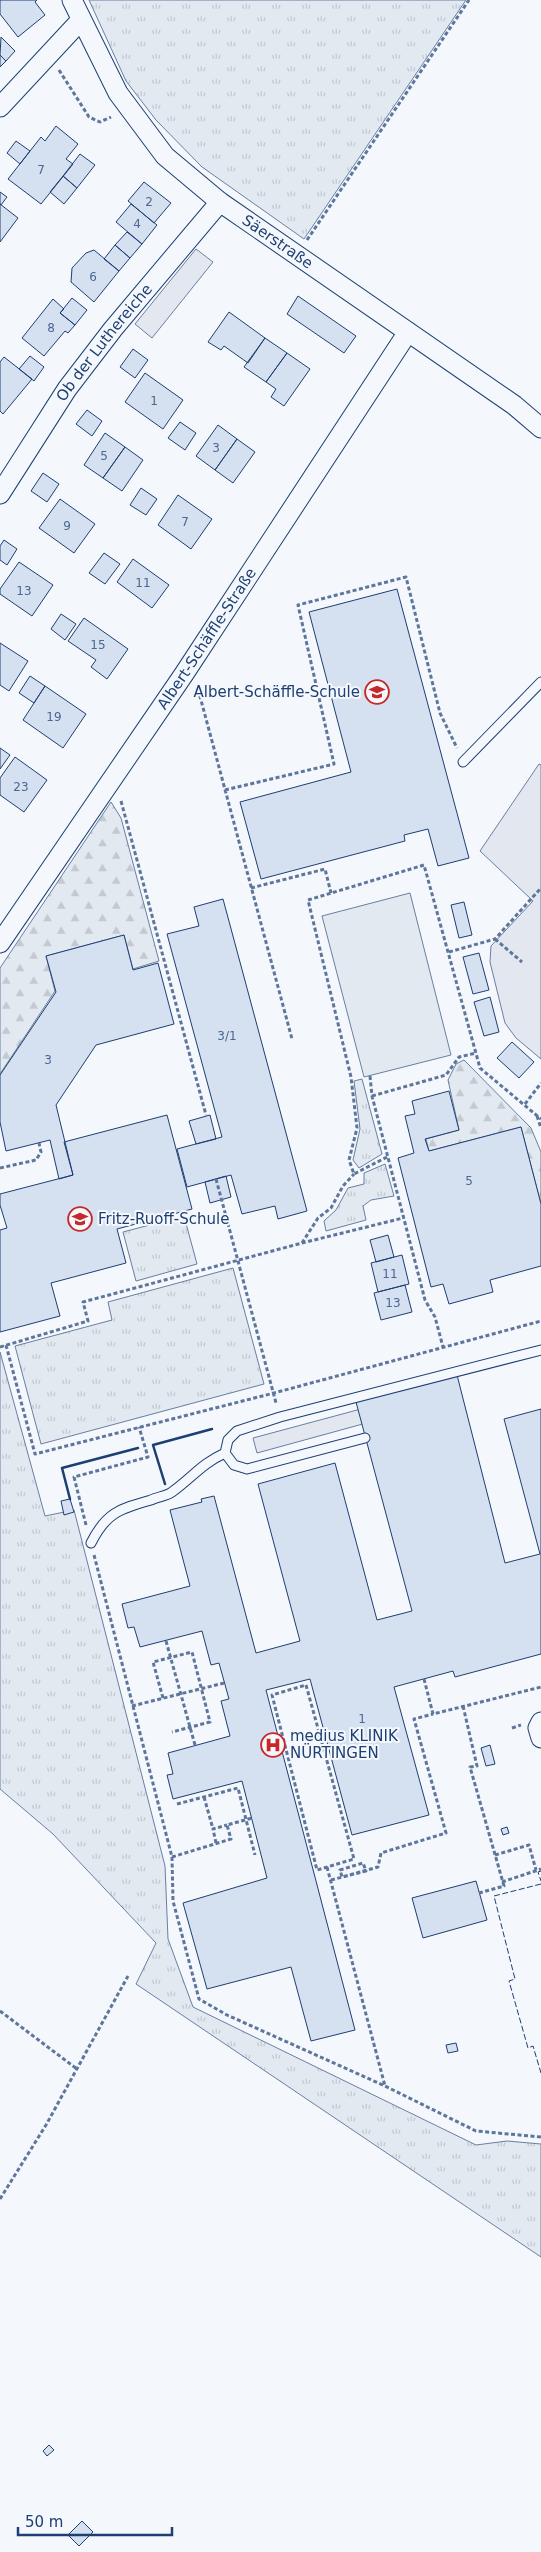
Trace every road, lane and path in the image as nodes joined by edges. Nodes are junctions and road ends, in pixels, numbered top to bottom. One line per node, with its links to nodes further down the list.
1 (72, 0): 3 (street, Säerstraße)
2 (469, 0): 8 (path)
3 (81, 20): 4 (street); 5 (street, Säerstraße)
4 (49, 54): 5 (path); 6 (street)
5 (128, 106): 7 (street, Säerstraße)
6 (0, 107)
7 (220, 202): 8 (street, Säerstraße); 11 (street, Ob der Luthereiche)
8 (297, 255): 9 (street, Säerstraße)
9 (408, 332): 10 (street, Säerstraße); 12 (street, Albert-Schäffle-Straße)
10 (541, 428)
11 (0, 494)
12 (184, 674): 15 (street, Albert-Schäffle-Straße); 16 (path)
13 (541, 682): 14 (lane)
14 (463, 762): 16 (path)
15 (106, 786): 21 (street, Albert-Schäffle-Straße); 30 (path)
16 (225, 790): 17 (path)
17 (252, 888): 19 (path); 24 (path)
18 (541, 888): 20 (path)
19 (331, 893): 22 (path); 37 (path)
20 (495, 939): 22 (path); 23 (path)
21 (0, 943)
22 (448, 952): 25 (path)
23 (522, 962)
24 (292, 1039)
25 (476, 1052): 28 (path); 29 (path)
26 (370, 1076): 28 (path)
27 (541, 1083): 29 (path)
28 (372, 1096): 35 (path)
29 (525, 1104): 31 (path)
30 (206, 1115)
31 (537, 1115): 32 (path); 33 (path)
32 (541, 1119)
33 (541, 1128)
34 (39, 1143): 36 (path)
35 (387, 1157): 37 (path); 39 (path)
36 (0, 1168)
37 (354, 1174): 40 (path)
38 (216, 1179): 41 (path)
39 (403, 1218): 40 (path); 45 (path)
40 (302, 1243): 41 (path)
41 (238, 1260): 43 (path); 47 (path)
42 (541, 1321): 45 (path)
43 (6, 1345): 44 (path); 49 (path)
44 (0, 1347)
45 (443, 1347): 47 (path)
46 (541, 1350): 48 (lane)
47 (274, 1393): 48 (path); 49 (path)
48 (280, 1417): 51 (lane)
49 (139, 1427): 52 (path)
50 (365, 1438): 51 (lane)
51 (226, 1453): 52 (lane)
52 (91, 1543): 61 (path)
53 (166, 1640): 54 (path)
54 (171, 1657): 58 (path); 59 (path); 60 (path)
55 (424, 1679): 63 (path)
56 (224, 1683): 58 (path)
57 (541, 1686): 62 (path)
58 (201, 1688): 59 (path); 65 (path)
59 (181, 1694): 60 (path); 65 (path)
60 (163, 1698): 61 (path)
61 (132, 1706): 78 (path)
62 (464, 1706): 63 (path); 77 (path)
63 (433, 1714): 82 (path)
64 (541, 1722): 67 (street)
65 (190, 1728): 66 (path); 68 (path)
66 (172, 1732)
67 (541, 1738)
68 (195, 1746)
69 (204, 1797): 70 (path); 72 (path); 74 (path)
70 (177, 1804)
71 (252, 1818): 72 (path)
72 (246, 1820): 73 (path); 76 (path)
73 (227, 1825): 74 (path); 75 (path)
74 (213, 1829): 75 (path)
75 (216, 1843): 78 (path)
76 (255, 1855)
77 (495, 1855): 81 (path); 83 (path)
78 (172, 1857): 88 (path)
79 (327, 1867): 79 (path); 82 (path)
80 (541, 1869): 81 (path)
81 (536, 1870): 83 (path)
82 (331, 1880): 88 (path)
83 (502, 1882): 84 (path)
84 (479, 1893)
85 (128, 1976): 87 (path)
86 (0, 2011): 87 (path)
87 (77, 2069): 90 (path)
88 (385, 2086): 89 (path)
89 (541, 2137)
90 (0, 2199)

